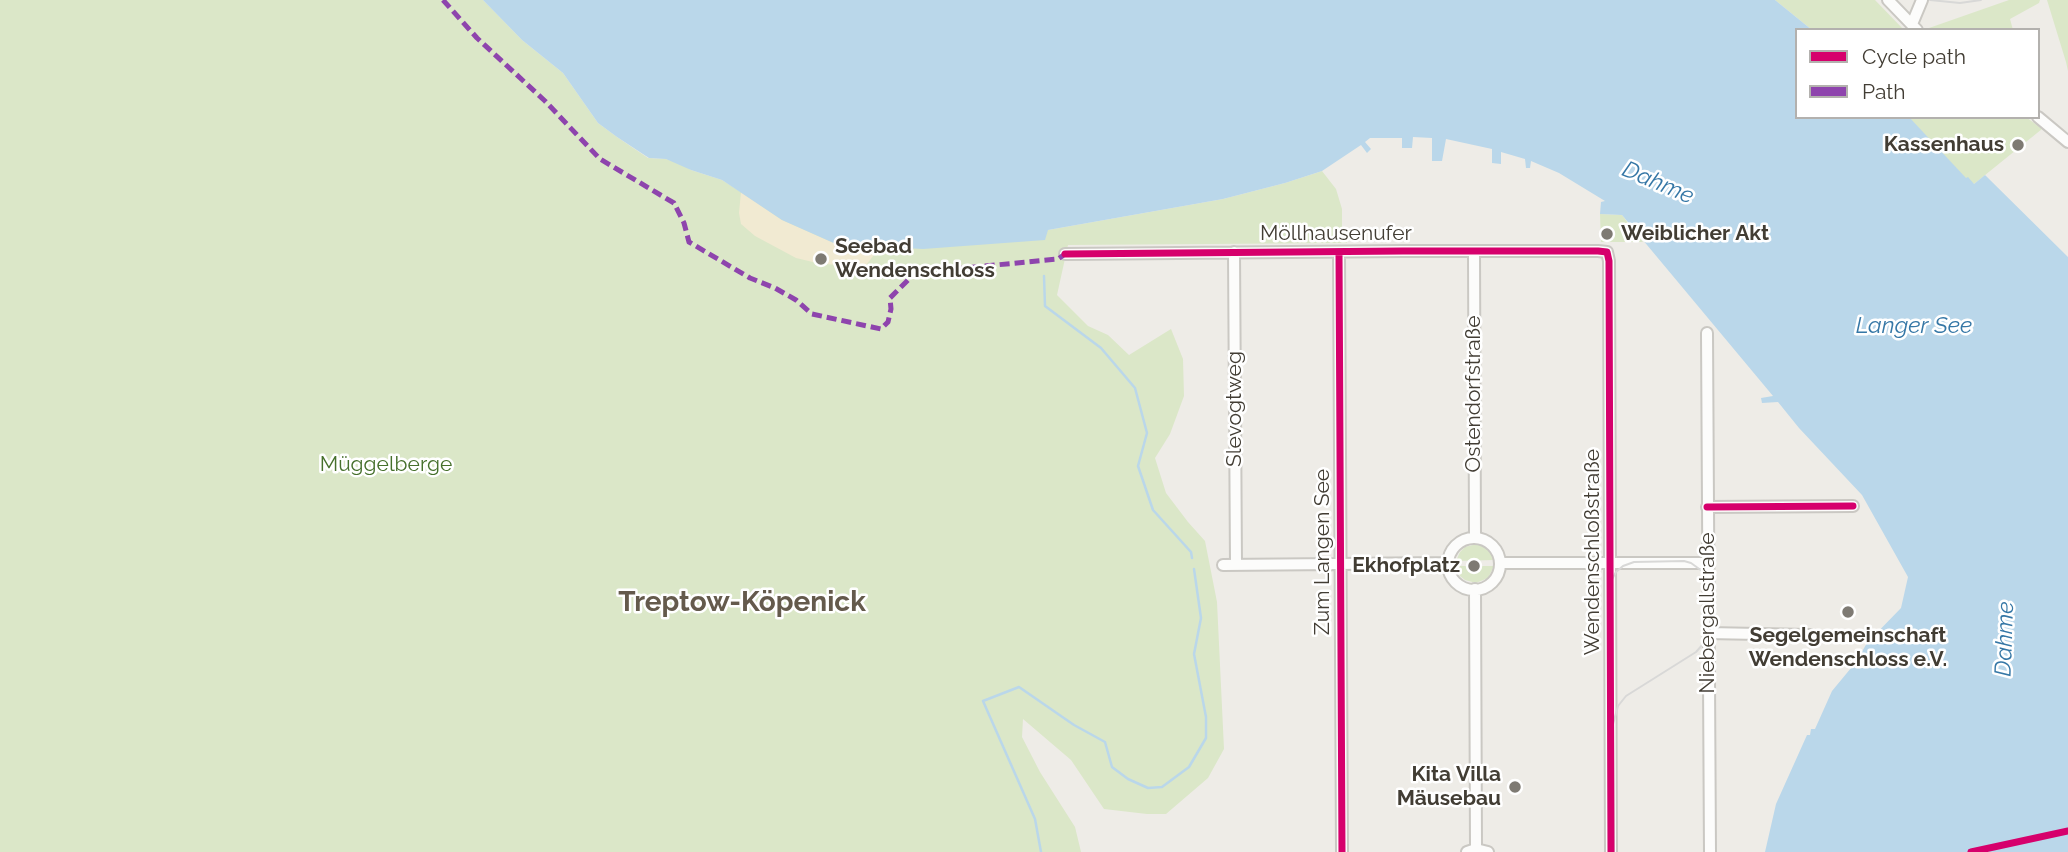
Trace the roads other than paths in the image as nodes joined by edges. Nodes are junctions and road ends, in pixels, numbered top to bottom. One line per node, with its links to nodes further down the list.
1 (1888, 0): 3 (street)
2 (1922, 0): 3 (street)
3 (1914, 27)
4 (2040, 119): 5 (street)
5 (2068, 142)
6 (1474, 251): 8 (street, Möllhausenufer); 9 (street, Möllhausenufer); 14 (street, Ostendorfstraße)
7 (1234, 252): 8 (street, Möllhausenufer); 10 (street, Möllhausenufer); 21 (street, Slevogtweg)
8 (1339, 252): 18 (street, Zum Langen See)
9 (1607, 253): 16 (street, Wendenschloßstraße)
10 (1065, 254)
11 (1707, 333): 13 (street, Niebergallstraße)
12 (1853, 506): 13 (street)
13 (1707, 507): 17 (street, Niebergallstraße)
14 (1475, 538): 15 (street); 19 (street)
15 (1448, 563): 18 (street); 22 (street)
16 (1611, 563): 17 (street); 19 (street); 27 (street, Wendenschloßstraße)
17 (1708, 563): 23 (street, Niebergallstraße)
18 (1341, 564): 21 (street); 26 (street, Zum Langen See)
19 (1500, 564): 22 (street)
20 (1223, 565): 21 (street)
21 (1236, 565)
22 (1475, 589): 25 (street)
23 (1708, 633): 24 (street); 28 (street, Niebergallstraße)
24 (1810, 635)
25 (1477, 851)
26 (1342, 852)
27 (1611, 852)
28 (1710, 852)

